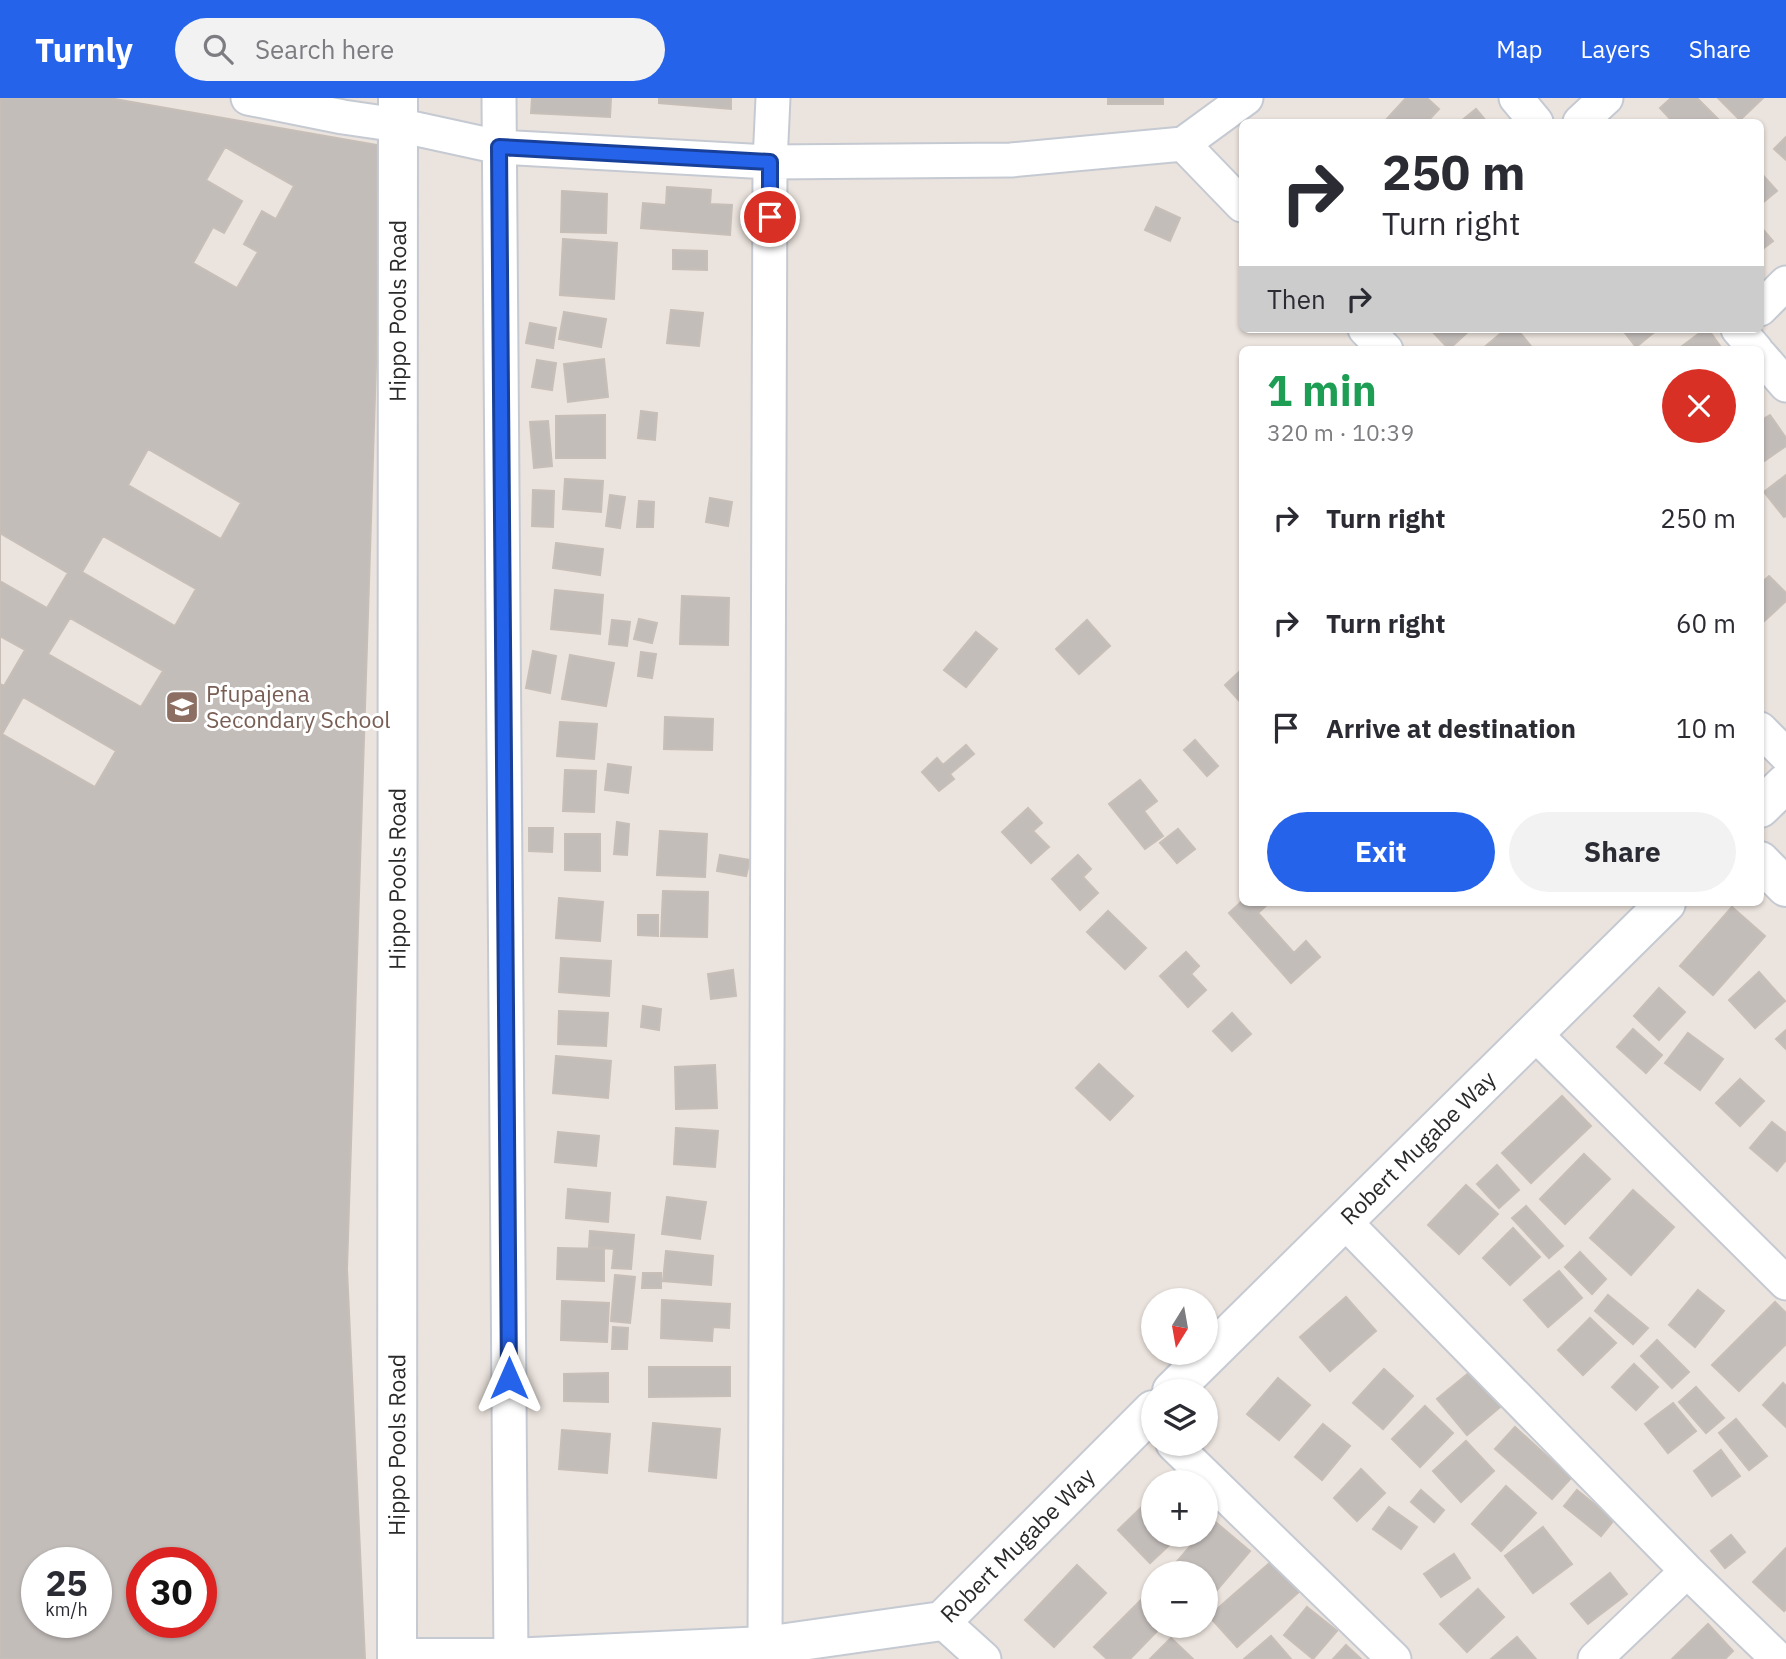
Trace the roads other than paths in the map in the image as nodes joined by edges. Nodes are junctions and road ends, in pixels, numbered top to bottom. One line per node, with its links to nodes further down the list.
1 (248, 98): 7 (street)
2 (499, 98): 12 (street)
3 (773, 98): 13 (street)
4 (1246, 98): 11 (street)
5 (1516, 98): 9 (street)
6 (1606, 98): 10 (street)
7 (343, 107): 8 (street)
8 (398, 111): 12 (street); 37 (street, Hippo Pools Road)
9 (1534, 119)
10 (1583, 119)
11 (1182, 144): 13 (street); 14 (street)
12 (499, 147): 13 (street); 38 (street)
13 (770, 162): 36 (street)
14 (1239, 202)
15 (1786, 283): 16 (street)
16 (1764, 313)
17 (1369, 333): 18 (street)
18 (1382, 346)
19 (1764, 355): 20 (street)
20 (1786, 385)
21 (1764, 733): 22 (street)
22 (1786, 755)
23 (1786, 783): 24 (street)
24 (1764, 804)
25 (1764, 865): 26 (street)
26 (1786, 887)
27 (1663, 906): 28 (street, Robert Mugabe Way)
28 (1535, 1034): 29 (street, Robert Mugabe Way); 30 (street)
29 (1344, 1221): 31 (street, Robert Mugabe Way); 34 (street)
30 (1786, 1283)
31 (1187, 1379)
32 (1141, 1425): 35 (street, Robert Mugabe Way)
33 (1186, 1456): 40 (street)
34 (1687, 1571): 41 (street); 42 (street)
35 (942, 1621): 36 (street, Robert Mugabe Way); 39 (street)
36 (765, 1646): 38 (street, Robert Mugabe Way)
37 (397, 1658): 38 (street, Robert Mugabe Way)
38 (511, 1658)
39 (984, 1659)
40 (1394, 1659)
41 (1595, 1659)
42 (1778, 1659)

